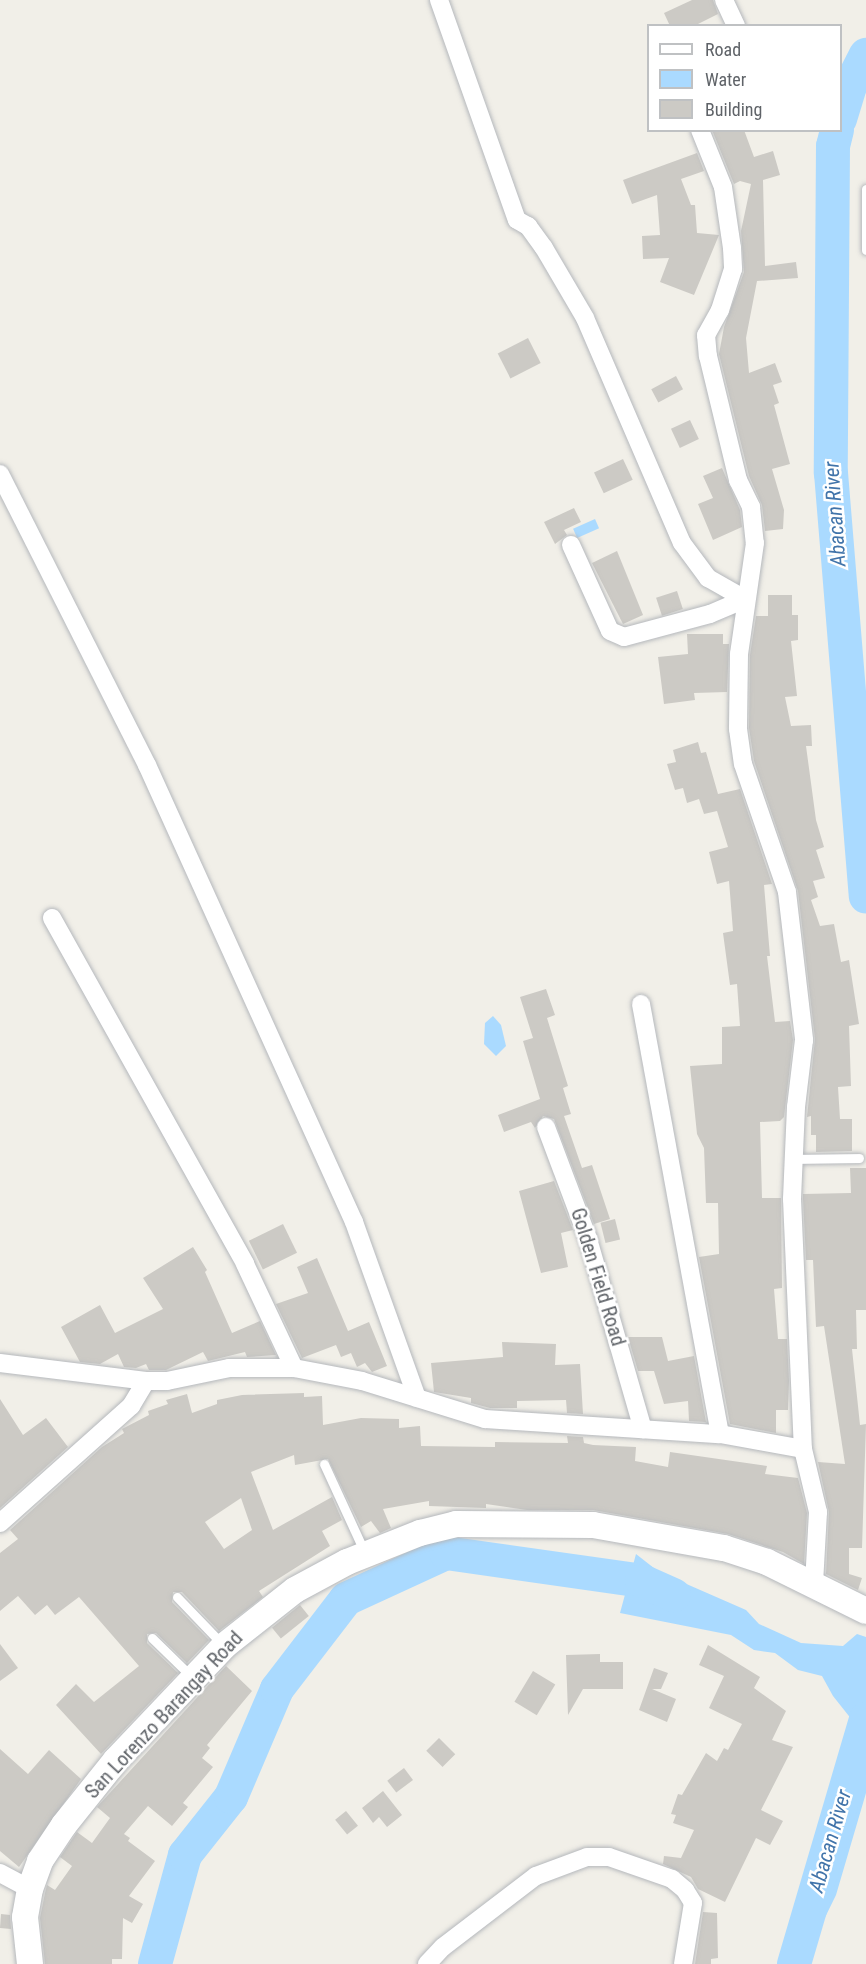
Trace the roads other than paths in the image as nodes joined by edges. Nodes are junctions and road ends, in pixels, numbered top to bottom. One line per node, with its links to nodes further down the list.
1 (439, 0): 9 (street)
2 (724, 0): 3 (street)
3 (735, 24)
4 (701, 132): 9 (street)
5 (866, 189): 6 (lane)
6 (866, 250)
7 (0, 474): 18 (street)
8 (571, 545): 9 (street)
9 (745, 599): 14 (street)
10 (52, 918): 16 (street)
11 (641, 1004): 20 (street)
12 (546, 1127): 19 (street, Golden Field Road)
13 (859, 1158): 14 (lane)
14 (794, 1159): 21 (street)
15 (0, 1363): 17 (street)
16 (294, 1368): 17 (street); 18 (street)
17 (146, 1381): 23 (street)
18 (417, 1398): 19 (street)
19 (643, 1429): 20 (street)
20 (720, 1434): 21 (street)
21 (803, 1449): 25 (street)
22 (324, 1464): 24 (lane)
23 (0, 1523)
24 (366, 1555): 25 (street, San Lorenzo Barangay Road); 29 (street, San Lorenzo Barangay Road)
25 (814, 1584): 27 (street, San Lorenzo Barangay Road)
26 (177, 1597): 29 (lane)
27 (858, 1608)
28 (152, 1638): 30 (lane)
29 (224, 1646): 30 (street, San Lorenzo Barangay Road)
30 (194, 1679): 32 (street, San Lorenzo Barangay Road)
31 (0, 1873): 32 (street)
32 (30, 1889): 33 (street, San Lorenzo Barangay Road)
33 (30, 1964)
34 (427, 1964): 35 (street)
35 (683, 1964)

